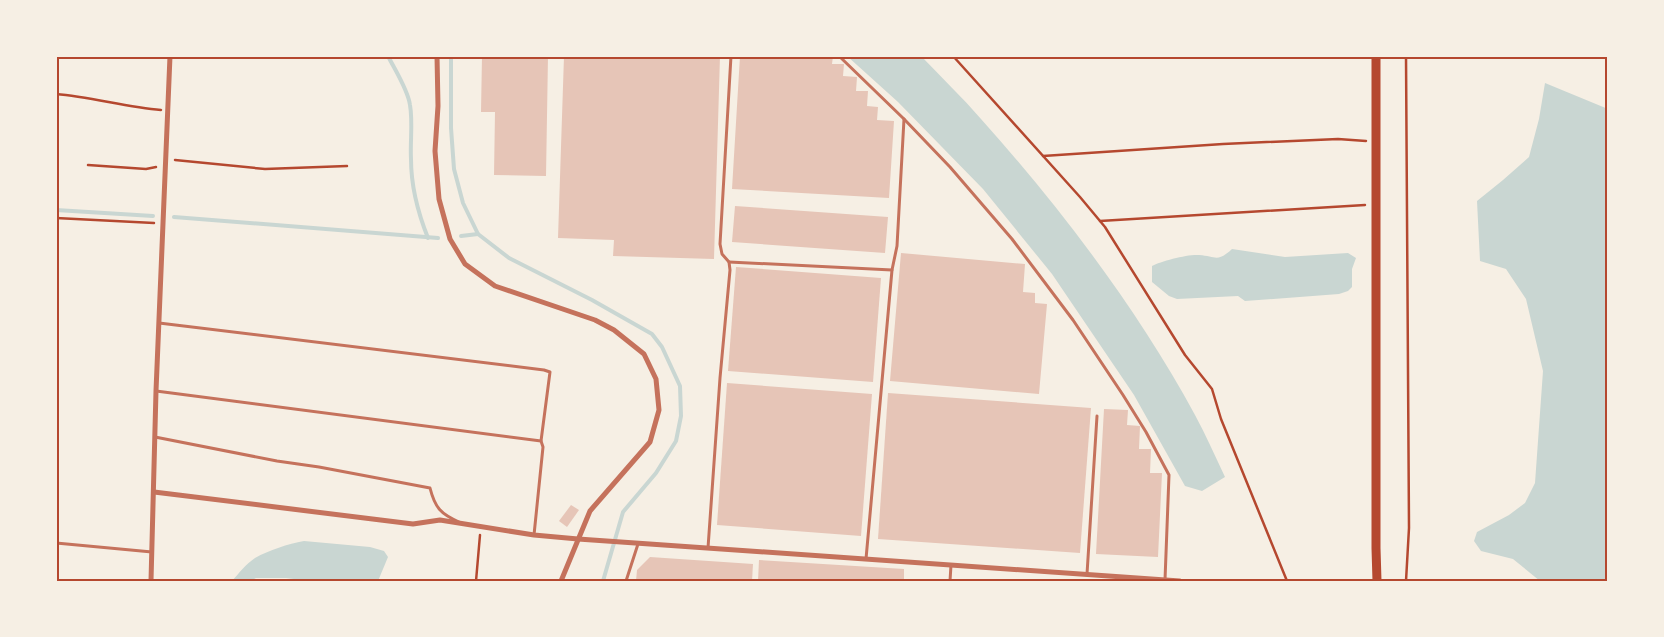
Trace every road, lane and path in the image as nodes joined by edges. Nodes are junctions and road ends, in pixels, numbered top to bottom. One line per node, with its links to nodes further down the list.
1 (170, 56): 9 (street)
2 (437, 56): 32 (street)
3 (732, 56): 21 (lane)
4 (839, 56): 10 (lane)
5 (953, 56): 12 (path)
6 (1376, 56): 36 (main road)
7 (1406, 56): 51 (path)
8 (56, 94): 9 (path)
9 (168, 111): 13 (street)
10 (904, 119): 22 (lane); 41 (lane)
11 (1373, 142): 12 (path)
12 (1044, 156): 19 (path)
13 (166, 159): 15 (street); 16 (path)
14 (88, 165): 15 (path)
15 (166, 166): 20 (street)
16 (347, 166)
17 (1373, 205): 19 (path)
18 (56, 218): 20 (path)
19 (1100, 221): 48 (path)
20 (163, 224): 23 (street)
21 (729, 262): 22 (lane); 35 (lane)
22 (892, 270): 38 (lane)
23 (159, 323): 24 (street); 27 (lane)
24 (156, 391): 26 (street); 27 (lane)
25 (1097, 416): 40 (lane)
26 (155, 437): 28 (street); 29 (lane)
27 (541, 440): 31 (lane)
28 (154, 492): 29 (street); 37 (street)
29 (469, 526): 30 (street)
30 (480, 528): 31 (street); 43 (path)
31 (534, 535): 32 (street)
32 (578, 539): 34 (street); 44 (street)
33 (56, 543): 37 (lane)
34 (638, 543): 35 (street); 45 (lane)
35 (708, 548): 38 (street)
36 (1376, 548): 49 (main road); 50 (main road)
37 (152, 552): 42 (street)
38 (866, 559): 39 (street)
39 (951, 565): 40 (street); 46 (lane)
40 (1087, 575): 41 (street)
41 (1165, 580): 47 (street)
42 (151, 581)
43 (476, 581)
44 (561, 581)
45 (626, 581)
46 (950, 581)
47 (1180, 581)
48 (1287, 581)
49 (1372, 581)
50 (1377, 581)
51 (1406, 581)

